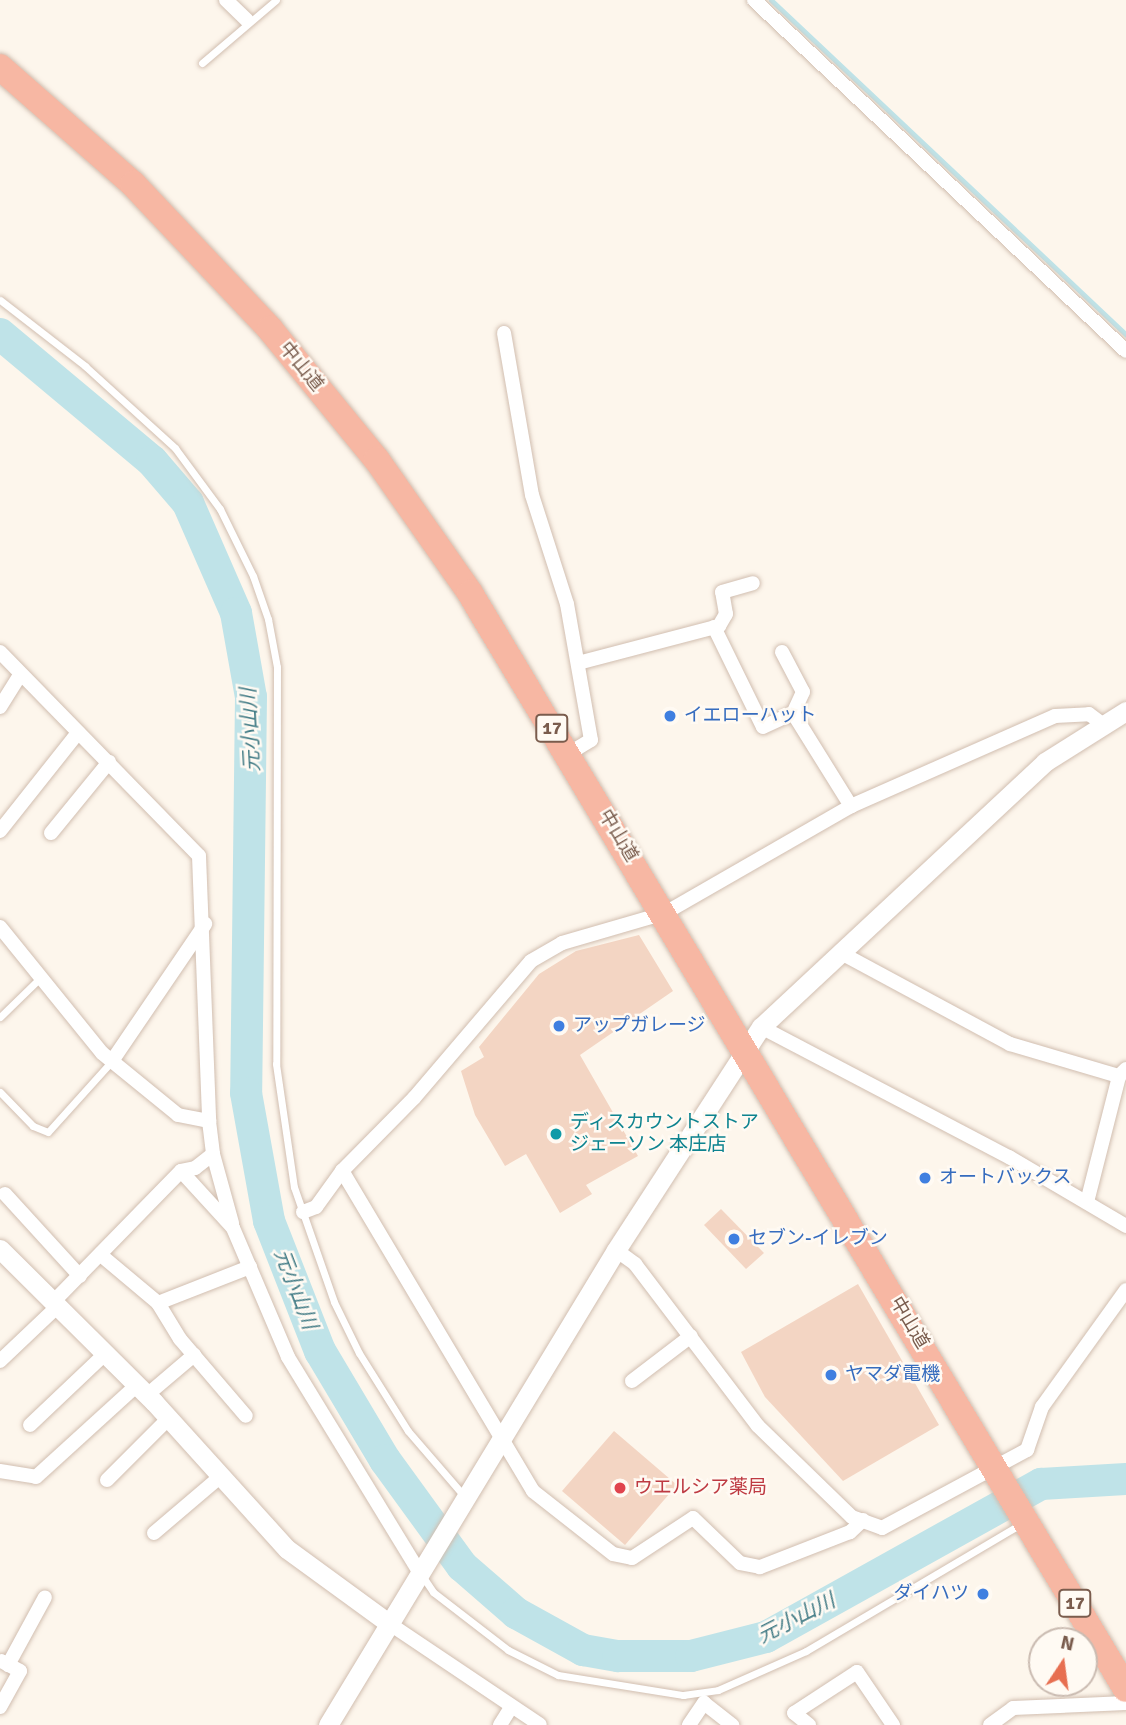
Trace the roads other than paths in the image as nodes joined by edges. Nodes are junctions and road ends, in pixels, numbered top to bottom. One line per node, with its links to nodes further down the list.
1 (226, 0): 4 (street)
2 (276, 0): 4 (lane)
3 (754, 0): 9 (street)
4 (247, 20): 5 (lane)
5 (202, 63)
6 (0, 67): 21 (highway, 中山道 / 17)
7 (0, 300): 42 (lane)
8 (504, 333): 14 (street)
9 (1126, 351)
10 (753, 583): 11 (street)
11 (714, 627): 14 (street); 18 (street)
12 (0, 652): 15 (street)
13 (782, 652): 18 (street)
14 (578, 663): 21 (street)
15 (20, 675): 16 (street); 20 (street)
16 (0, 708)
17 (1124, 708): 19 (street)
18 (793, 713): 23 (street)
19 (1101, 723): 23 (street); 29 (street)
20 (77, 734): 22 (street); 24 (street)
21 (568, 754): 26 (highway, 中山道 / 17)
22 (109, 762): 25 (street); 27 (street)
23 (851, 806): 26 (street)
24 (0, 831)
25 (51, 833)
26 (665, 912): 32 (highway, 中山道 / 17); 39 (street)
27 (205, 924): 33 (street); 36 (street)
28 (0, 927): 30 (street)
29 (842, 953): 32 (street); 34 (street)
30 (41, 977): 31 (lane); 33 (street)
31 (0, 1017)
32 (753, 1037): 41 (street); 46 (street); 63 (highway, 中山道 / 17)
33 (112, 1061): 35 (lane); 36 (street)
34 (1122, 1072): 41 (street)
35 (0, 1092)
36 (209, 1121): 37 (street)
37 (213, 1154): 38 (street); 44 (street)
38 (181, 1171): 44 (street); 47 (street)
39 (342, 1171): 42 (street); 62 (street)
40 (5, 1194): 49 (street)
41 (1087, 1202): 43 (street)
42 (303, 1212): 67 (lane)
43 (1126, 1226)
44 (233, 1228): 48 (street)
45 (0, 1249): 51 (street)
46 (616, 1250): 53 (street); 62 (street)
47 (102, 1256): 49 (street); 52 (street)
48 (250, 1267): 52 (street); 71 (street)
49 (80, 1276): 51 (street)
50 (1126, 1290): 63 (street)
51 (57, 1303): 54 (street); 56 (street)
52 (158, 1303): 55 (street)
53 (691, 1336): 57 (street); 69 (street)
54 (106, 1353): 58 (street); 61 (street)
55 (194, 1354): 58 (street); 59 (street)
56 (0, 1361)
57 (632, 1381)
58 (142, 1390): 60 (street); 64 (street)
59 (246, 1416)
60 (169, 1418): 65 (street); 66 (street)
61 (30, 1424)
62 (502, 1436): 67 (street); 69 (street)
63 (995, 1468): 68 (highway, 中山道 / 17); 69 (street)
64 (0, 1471)
65 (221, 1476): 70 (street); 73 (street)
66 (107, 1480)
67 (463, 1503): 71 (street)
68 (1025, 1519): 71 (lane); 75 (highway, 中山道 / 17)
69 (863, 1520)
70 (154, 1533)
71 (423, 1569): 73 (street)
72 (45, 1597): 74 (street)
73 (387, 1622): 77 (street); 79 (street)
74 (4, 1663): 78 (street)
75 (1126, 1689)
76 (1126, 1703): 86 (street)
77 (512, 1706): 80 (street); 81 (street)
78 (0, 1707)
79 (328, 1725)
80 (500, 1725)
81 (540, 1725)
82 (690, 1725): 83 (street)
83 (732, 1725)
84 (809, 1725): 85 (street)
85 (893, 1725)
86 (990, 1725)

